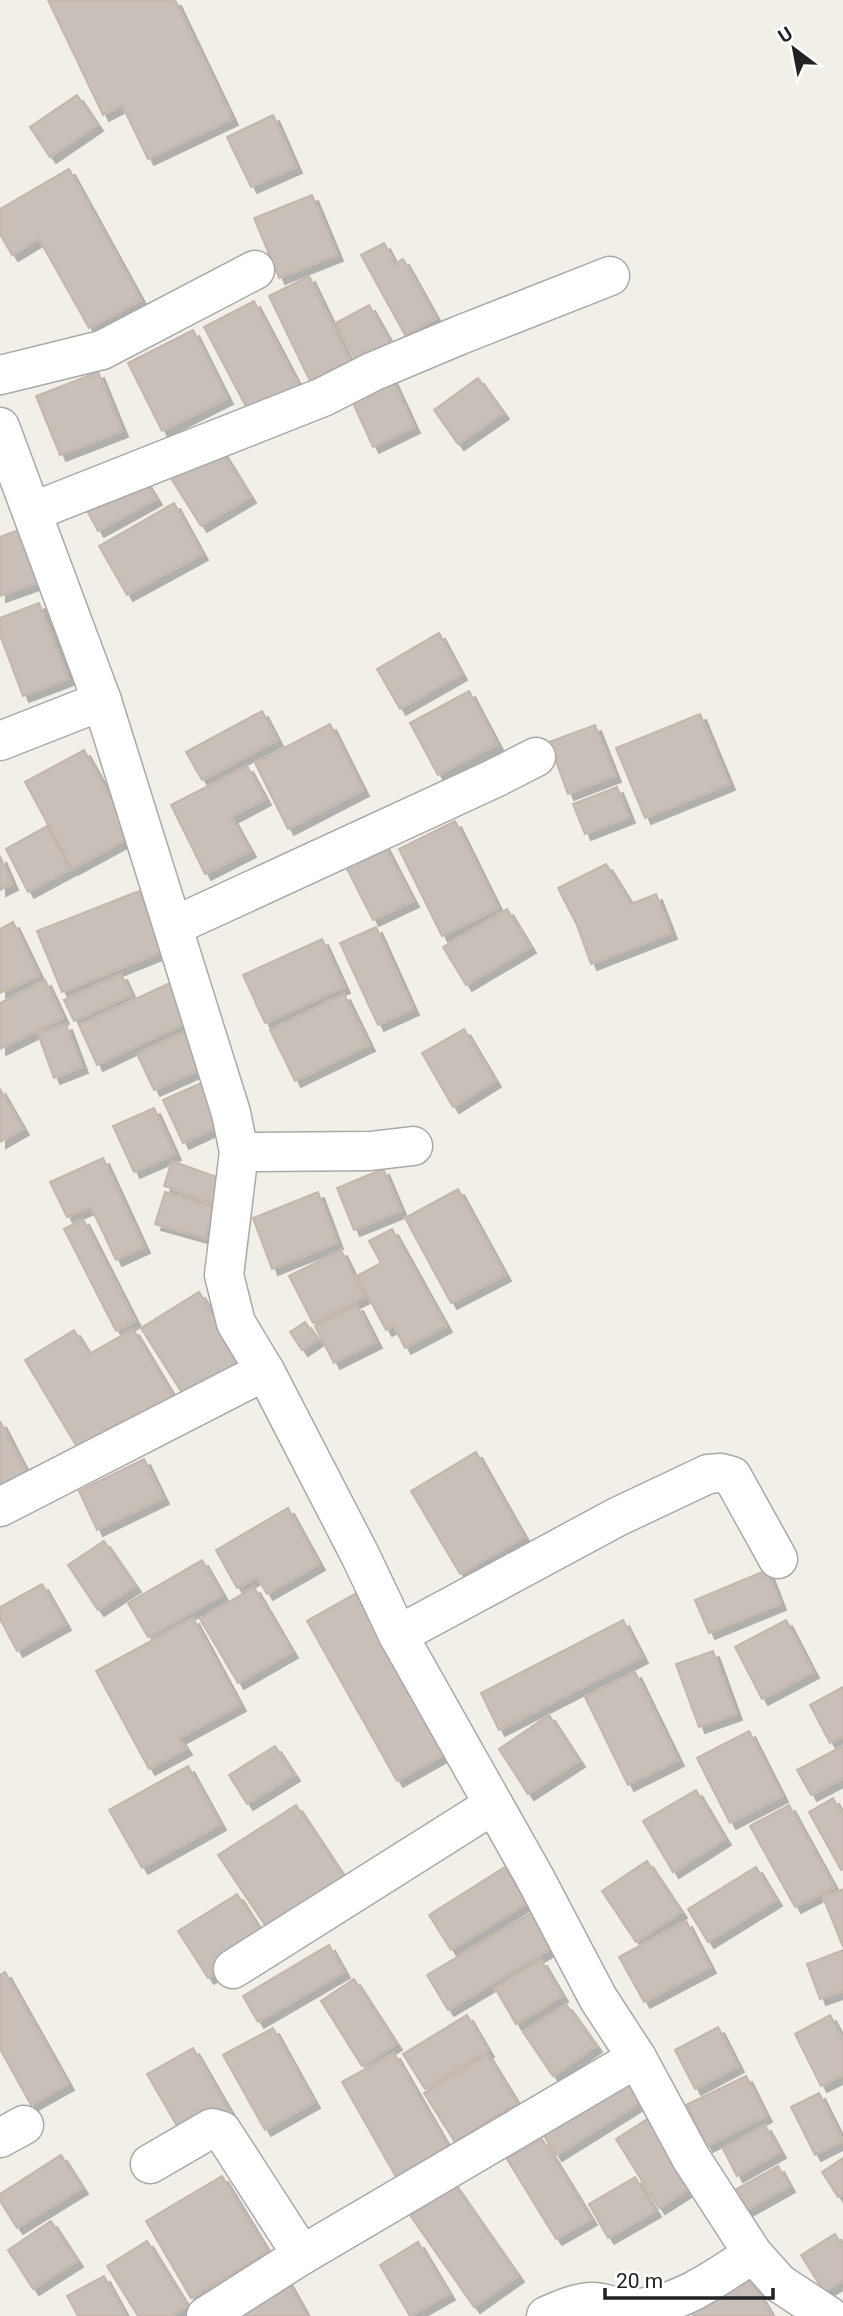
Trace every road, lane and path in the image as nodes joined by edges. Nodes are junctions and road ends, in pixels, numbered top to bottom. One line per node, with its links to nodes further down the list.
1 (255, 270): 3 (street)
2 (610, 276): 5 (street)
3 (0, 375)
4 (0, 427): 5 (street)
5 (32, 512): 6 (street)
6 (102, 701): 7 (street); 9 (street)
7 (0, 741)
8 (536, 757): 9 (street)
9 (174, 926): 11 (street)
10 (413, 1146): 11 (street)
11 (239, 1152): 12 (street)
12 (265, 1371): 13 (street); 15 (street)
13 (0, 1507)
14 (778, 1559): 15 (street)
15 (398, 1635): 16 (street)
16 (493, 1805): 17 (street); 18 (street)
17 (233, 1969)
18 (637, 2058): 20 (street); 21 (street)
19 (150, 2164): 20 (street)
20 (302, 2255): 22 (street)
21 (753, 2255): 23 (street); 24 (street)
22 (206, 2316)
23 (546, 2316)
24 (829, 2316)

